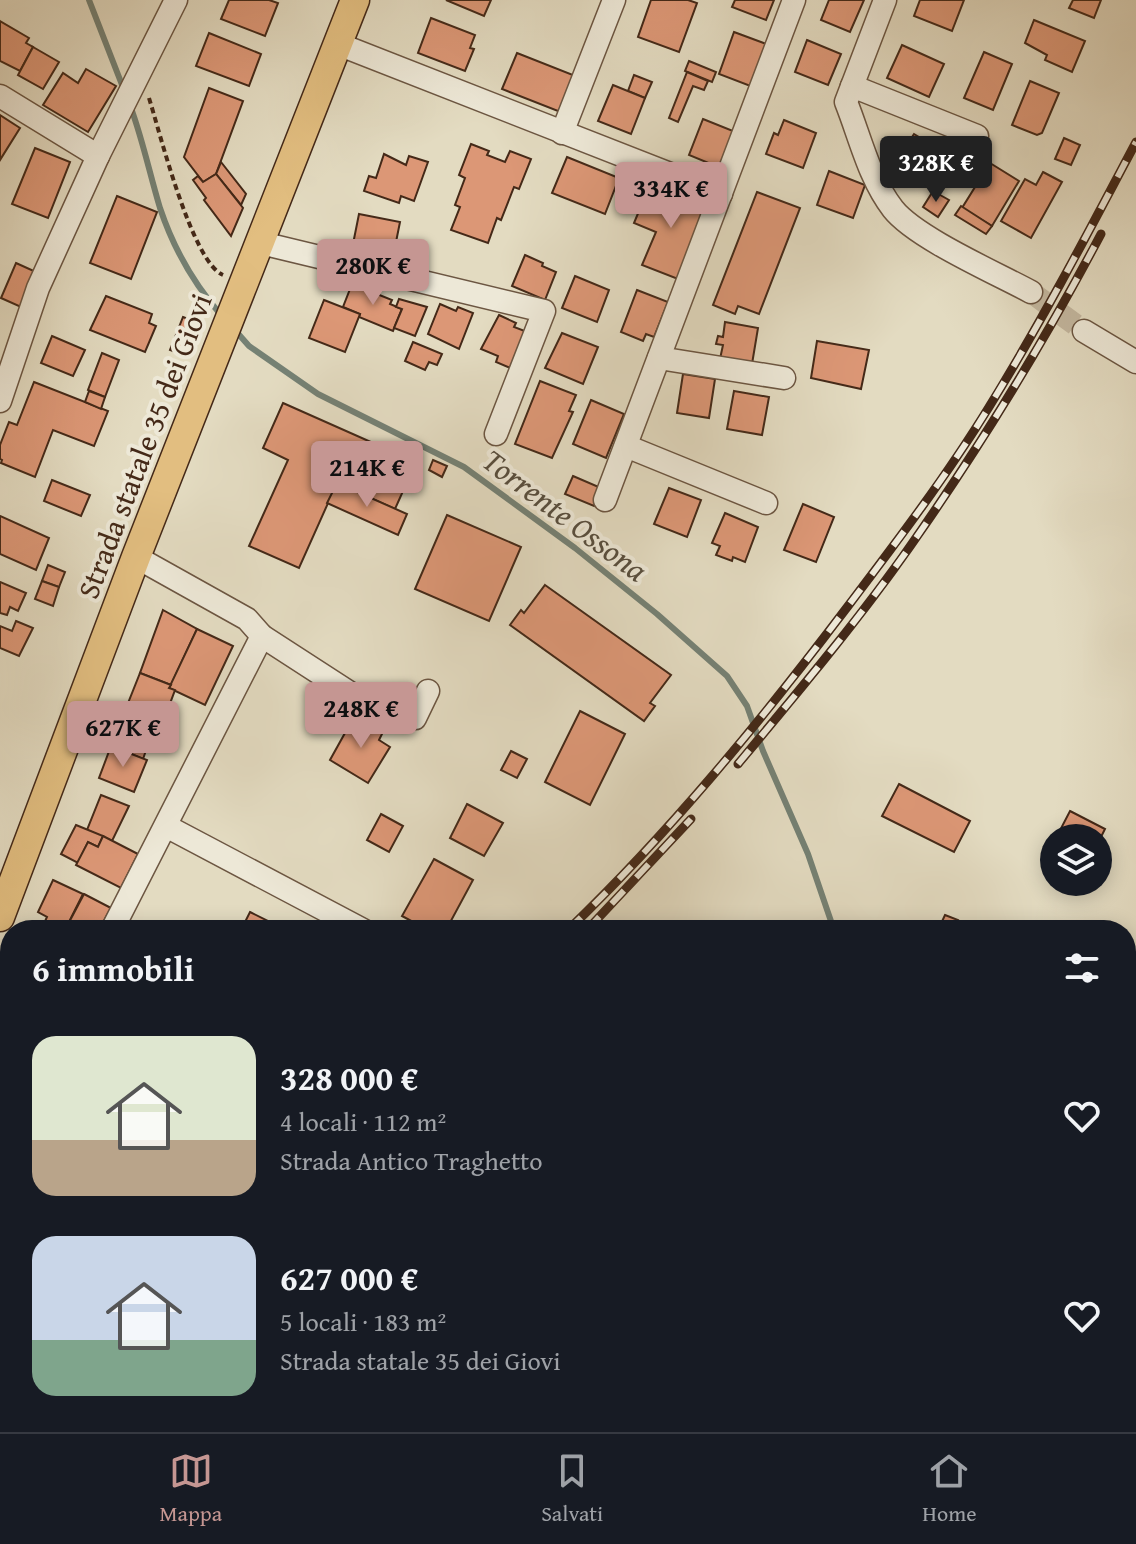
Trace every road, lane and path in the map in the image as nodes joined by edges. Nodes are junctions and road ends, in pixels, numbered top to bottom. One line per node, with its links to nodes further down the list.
1 (176, 0): 7 (street)
2 (355, 0): 6 (main road, Strada statale 35 dei Giovi)
3 (614, 0): 10 (street)
4 (794, 0): 13 (street)
5 (885, 0): 8 (street)
6 (338, 44): 10 (street); 14 (main road, Strada statale 35 dei Giovi)
7 (145, 65): 12 (street); 15 (path)
8 (852, 86): 11 (street); 16 (street)
9 (0, 96): 12 (street)
10 (562, 133): 13 (street)
11 (977, 136)
12 (98, 156): 21 (street)
13 (721, 194): 18 (street)
14 (261, 243): 15 (main road, Strada statale 35 dei Giovi); 22 (street)
15 (245, 283): 26 (main road, Strada statale 35 dei Giovi)
16 (1031, 292)
17 (1084, 331): 19 (street)
18 (659, 358): 20 (street); 23 (street)
19 (1136, 362)
20 (784, 378)
21 (1, 396)
22 (496, 434)
23 (626, 446): 24 (street); 25 (street)
24 (605, 500)
25 (766, 503)
26 (136, 557): 27 (street); 30 (main road, Strada statale 35 dei Giovi)
27 (262, 636): 28 (street); 29 (street)
28 (428, 691)
29 (166, 826): 31 (street); 32 (street)
30 (0, 917)
31 (117, 920)
32 (344, 920)

